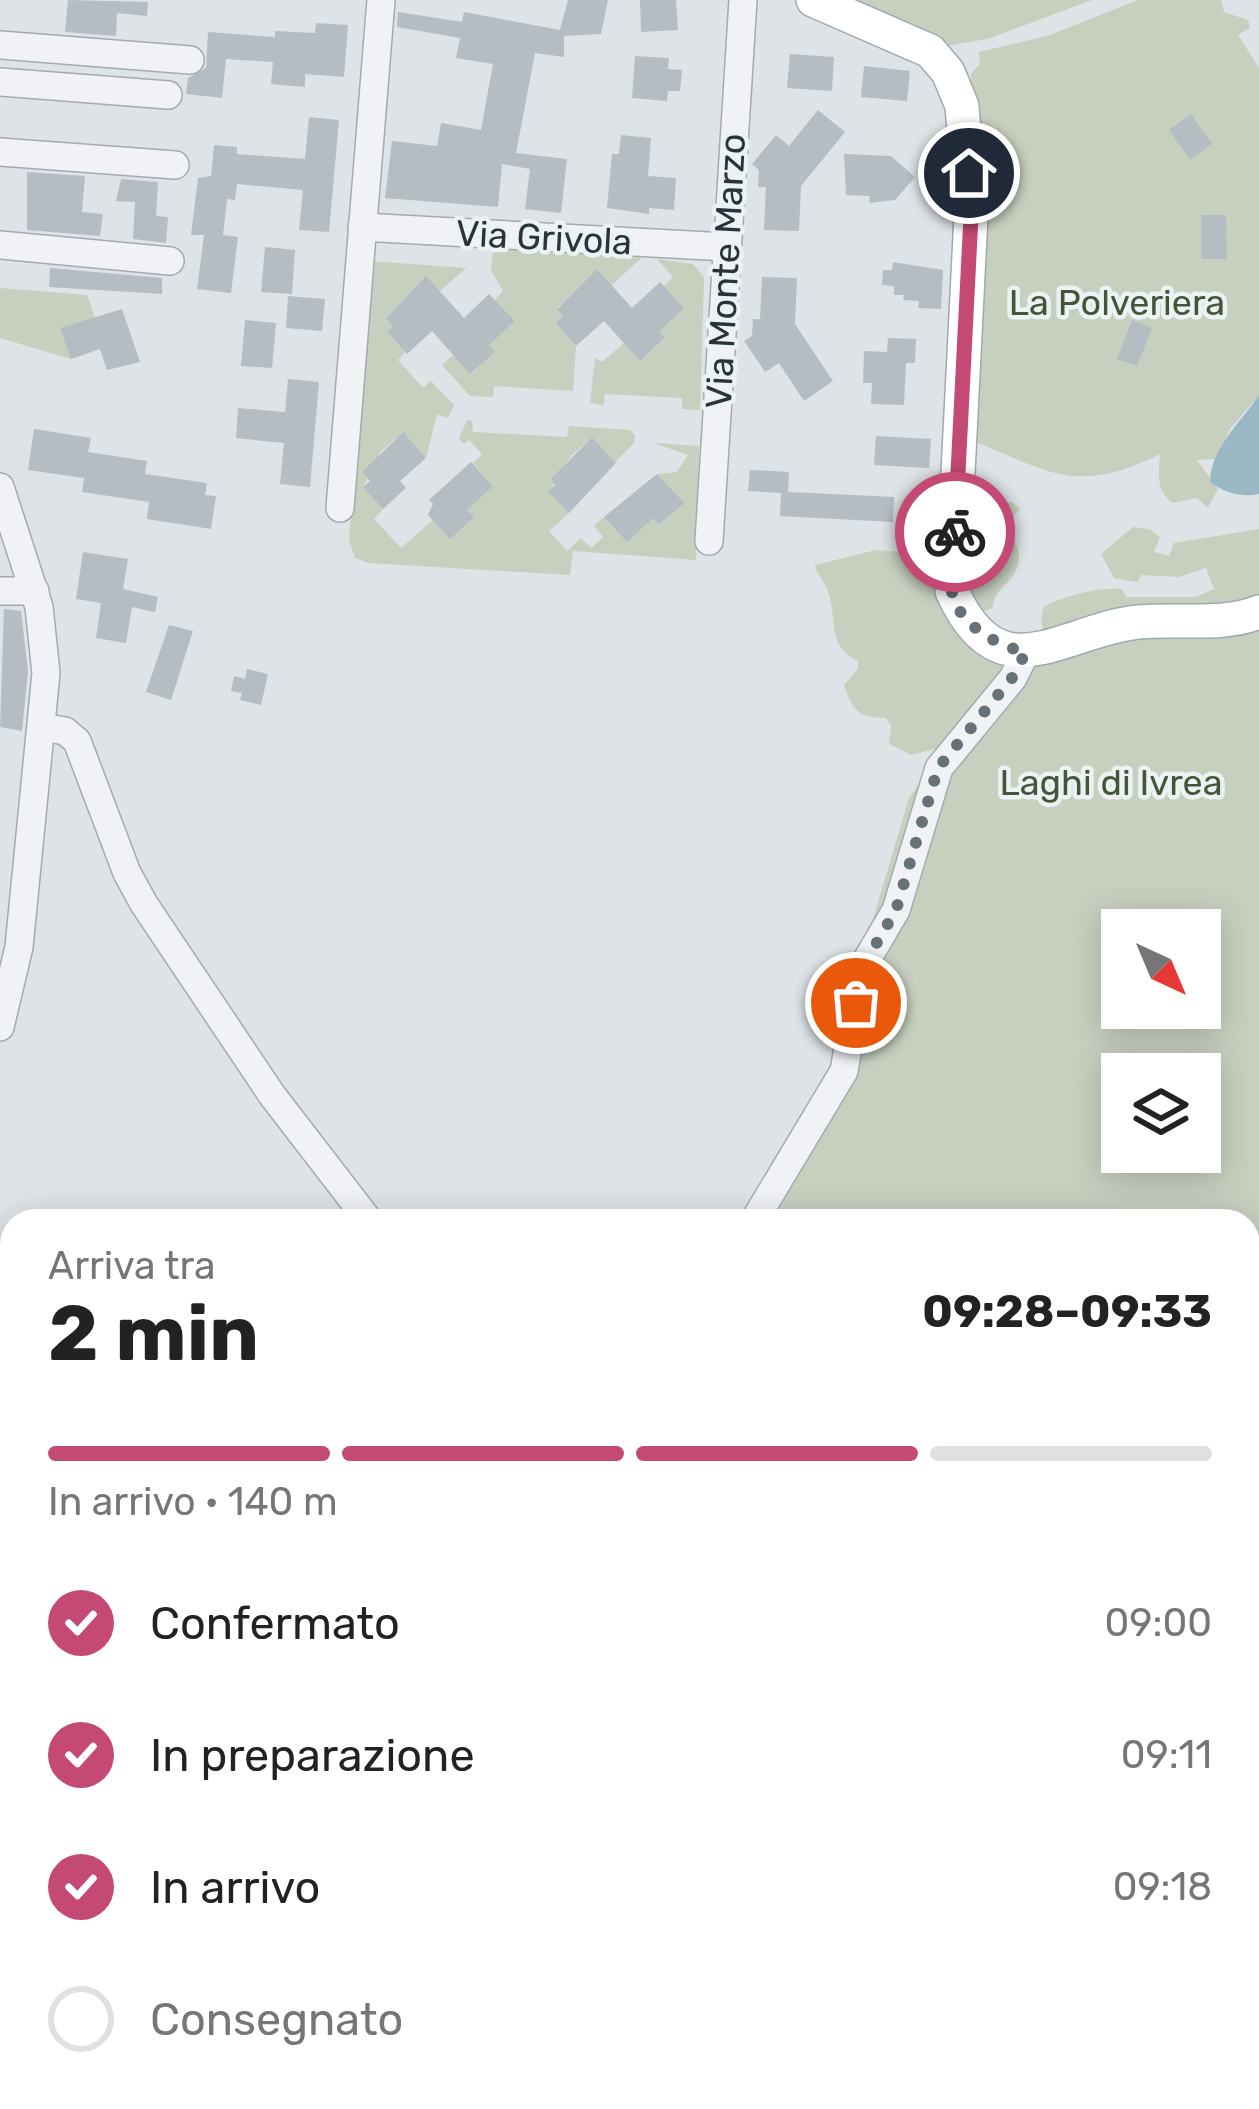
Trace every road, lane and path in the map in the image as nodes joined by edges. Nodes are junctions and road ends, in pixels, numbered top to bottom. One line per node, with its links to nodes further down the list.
1 (381, 0): 10 (street)
2 (743, 0): 12 (street, Via Monte Marzo)
3 (813, 0): 21 (main road)
4 (0, 45): 5 (street)
5 (190, 60)
6 (0, 82): 7 (street)
7 (168, 95)
8 (0, 152): 9 (street)
9 (176, 165)
10 (362, 227): 12 (street, Via Grivola); 15 (street)
11 (0, 245): 13 (street)
12 (726, 247): 17 (street, Via Monte Marzo)
13 (170, 261)
14 (0, 488): 16 (street)
15 (340, 508)
16 (9, 538): 19 (street)
17 (709, 542)
18 (0, 591): 19 (street)
19 (34, 591): 22 (street)
20 (1259, 612): 21 (main road)
21 (1026, 652): 25 (street)
22 (42, 727): 23 (street); 24 (street)
23 (0, 1025)
24 (360, 1209)
25 (761, 1209)

